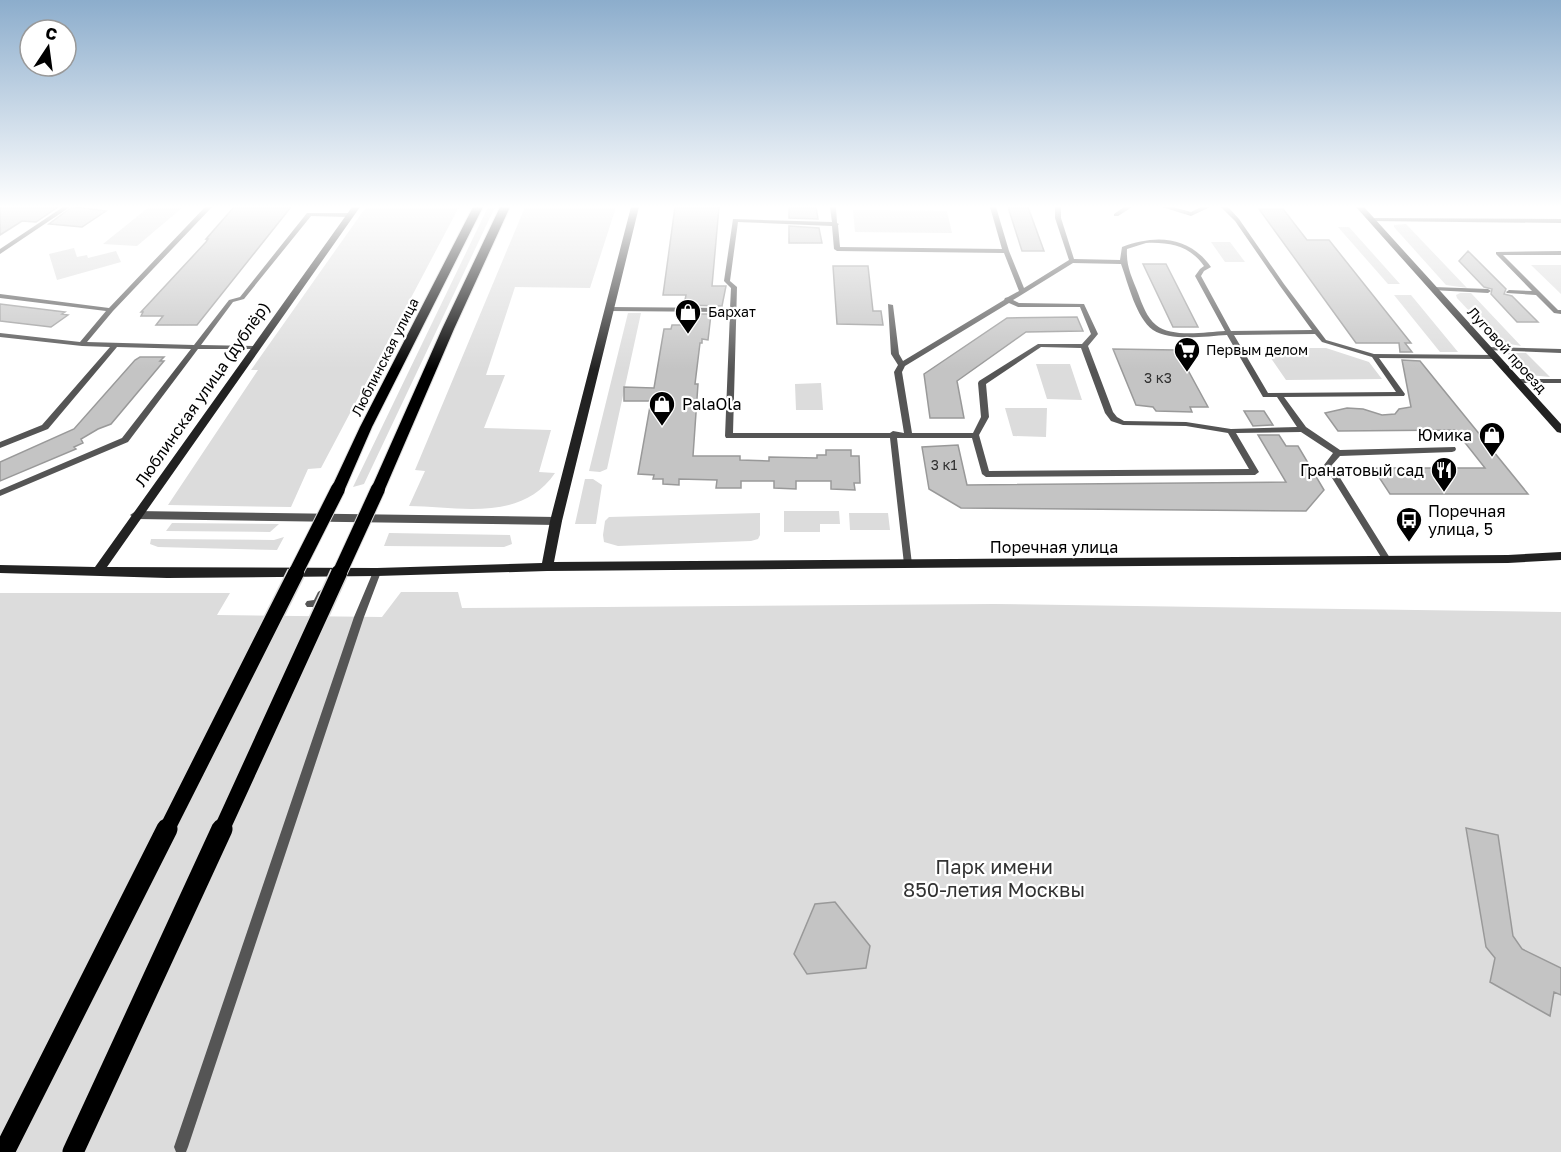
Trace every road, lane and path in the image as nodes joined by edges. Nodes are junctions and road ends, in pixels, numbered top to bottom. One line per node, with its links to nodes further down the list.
1 (158, 261): 24 (lane)
2 (272, 261): 33 (lane)
3 (317, 261): 34 (street, Люблинская улица (дублёр))
4 (451, 261): 64 (main road, Люблинская улица, bridge)
5 (480, 261): 65 (main road, bridge)
6 (622, 261): 23 (street)
7 (730, 261): 25 (lane)
8 (1010, 261): 16 (lane)
9 (1072, 261): 14 (lane); 16 (lane)
10 (1205, 261): 27 (lane)
11 (1266, 261): 28 (lane)
12 (1409, 261): 15 (street, Луговой проезд)
13 (1506, 261): 19 (lane)
14 (1122, 262): 27 (lane)
15 (1434, 289): 17 (lane); 36 (street, Луговой проезд)
16 (1022, 290): 21 (lane)
17 (1488, 291)
18 (1509, 292): 19 (lane)
19 (1538, 293): 26 (lane)
20 (0, 296): 24 (lane)
21 (1007, 299): 32 (lane); 38 (lane)
22 (890, 304): 38 (lane)
23 (610, 309): 25 (lane); 53 (street)
24 (111, 310): 30 (lane)
25 (733, 310): 46 (lane)
26 (1561, 312)
27 (1229, 333): 28 (lane); 41 (lane)
28 (1317, 333): 37 (lane)
29 (0, 335): 30 (lane)
30 (82, 344): 31 (lane)
31 (115, 345): 33 (lane); 48 (lane)
32 (1084, 346): 43 (lane); 47 (lane)
33 (195, 347): 34 (lane); 51 (lane)
34 (254, 348): 52 (street, Люблинская улица (дублёр))
35 (1561, 351): 36 (lane)
36 (1491, 353): 37 (lane); 39 (street, Луговой проезд)
37 (1374, 356): 41 (lane)
38 (902, 366): 45 (lane)
39 (1517, 381): 40 (lane); 44 (street, Луговой проезд)
40 (1561, 381)
41 (1279, 395): 42 (lane)
42 (1303, 429): 43 (lane); 50 (lane)
43 (1231, 430): 47 (lane)
44 (1561, 430)
45 (908, 433): 46 (lane); 47 (lane)
46 (893, 434): 56 (lane)
47 (975, 435)
48 (0, 445)
49 (1452, 449): 50 (lane)
50 (1338, 453): 55 (lane)
51 (0, 493)
52 (136, 515): 53 (street); 59 (street, Люблинская улица (дублёр))
53 (556, 521): 57 (street)
54 (1561, 556): 55 (street, Поречная улица)
55 (1387, 560): 56 (street, Поречная улица)
56 (908, 564): 57 (street, Поречная улица)
57 (547, 567): 61 (street, Поречная улица)
58 (0, 569): 59 (street, Поречная улица)
59 (98, 571): 60 (street, Поречная улица)
60 (331, 572): 61 (street, Поречная улица); 62 (lane)
61 (377, 572): 63 (lane)
62 (310, 604)
63 (181, 1147)
64 (4, 1152)
65 (73, 1152)

